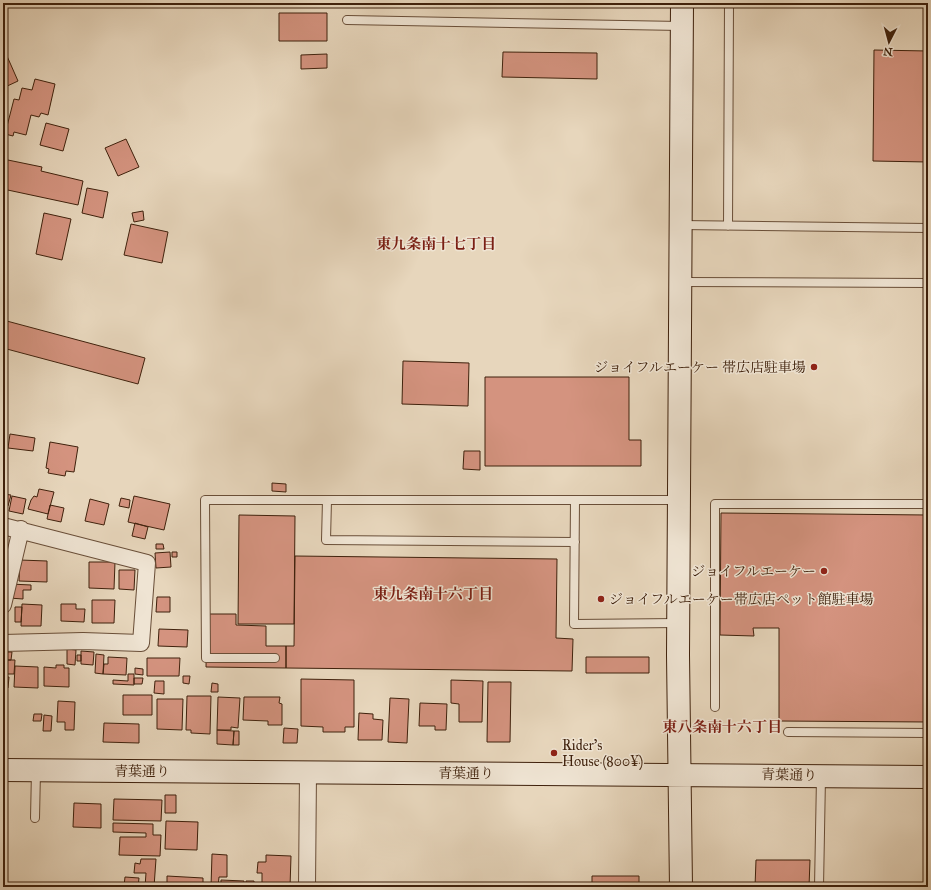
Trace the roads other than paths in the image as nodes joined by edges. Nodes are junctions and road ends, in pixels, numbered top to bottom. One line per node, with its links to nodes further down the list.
1 (682, 3): 4 (street)
2 (729, 3): 6 (lane)
3 (347, 20): 4 (lane)
4 (682, 26): 5 (street)
5 (681, 225): 6 (lane); 8 (street)
6 (728, 226): 7 (lane)
7 (928, 228)
8 (680, 282): 9 (lane); 12 (street)
9 (928, 283)
10 (327, 500): 11 (lane); 16 (lane); 20 (lane)
11 (575, 500): 12 (lane); 16 (lane)
12 (679, 500): 18 (street)
13 (928, 504): 21 (lane)
14 (3, 526): 15 (street)
15 (21, 529): 17 (street); 19 (street)
16 (575, 542): 18 (lane)
17 (3, 605)
18 (679, 623): 27 (street)
19 (3, 643)
20 (275, 658)
21 (715, 707)
22 (788, 732): 23 (lane)
23 (928, 733)
24 (4, 767): 25 (street, 青葉通り)
25 (36, 770): 26 (street, 青葉通り); 30 (lane)
26 (308, 772): 27 (street, 青葉通り); 31 (street)
27 (679, 774): 28 (street, 青葉通り); 32 (street)
28 (821, 776): 29 (street, 青葉通り); 33 (lane)
29 (928, 777)
30 (35, 818)
31 (307, 887)
32 (681, 887)
33 (819, 887)

